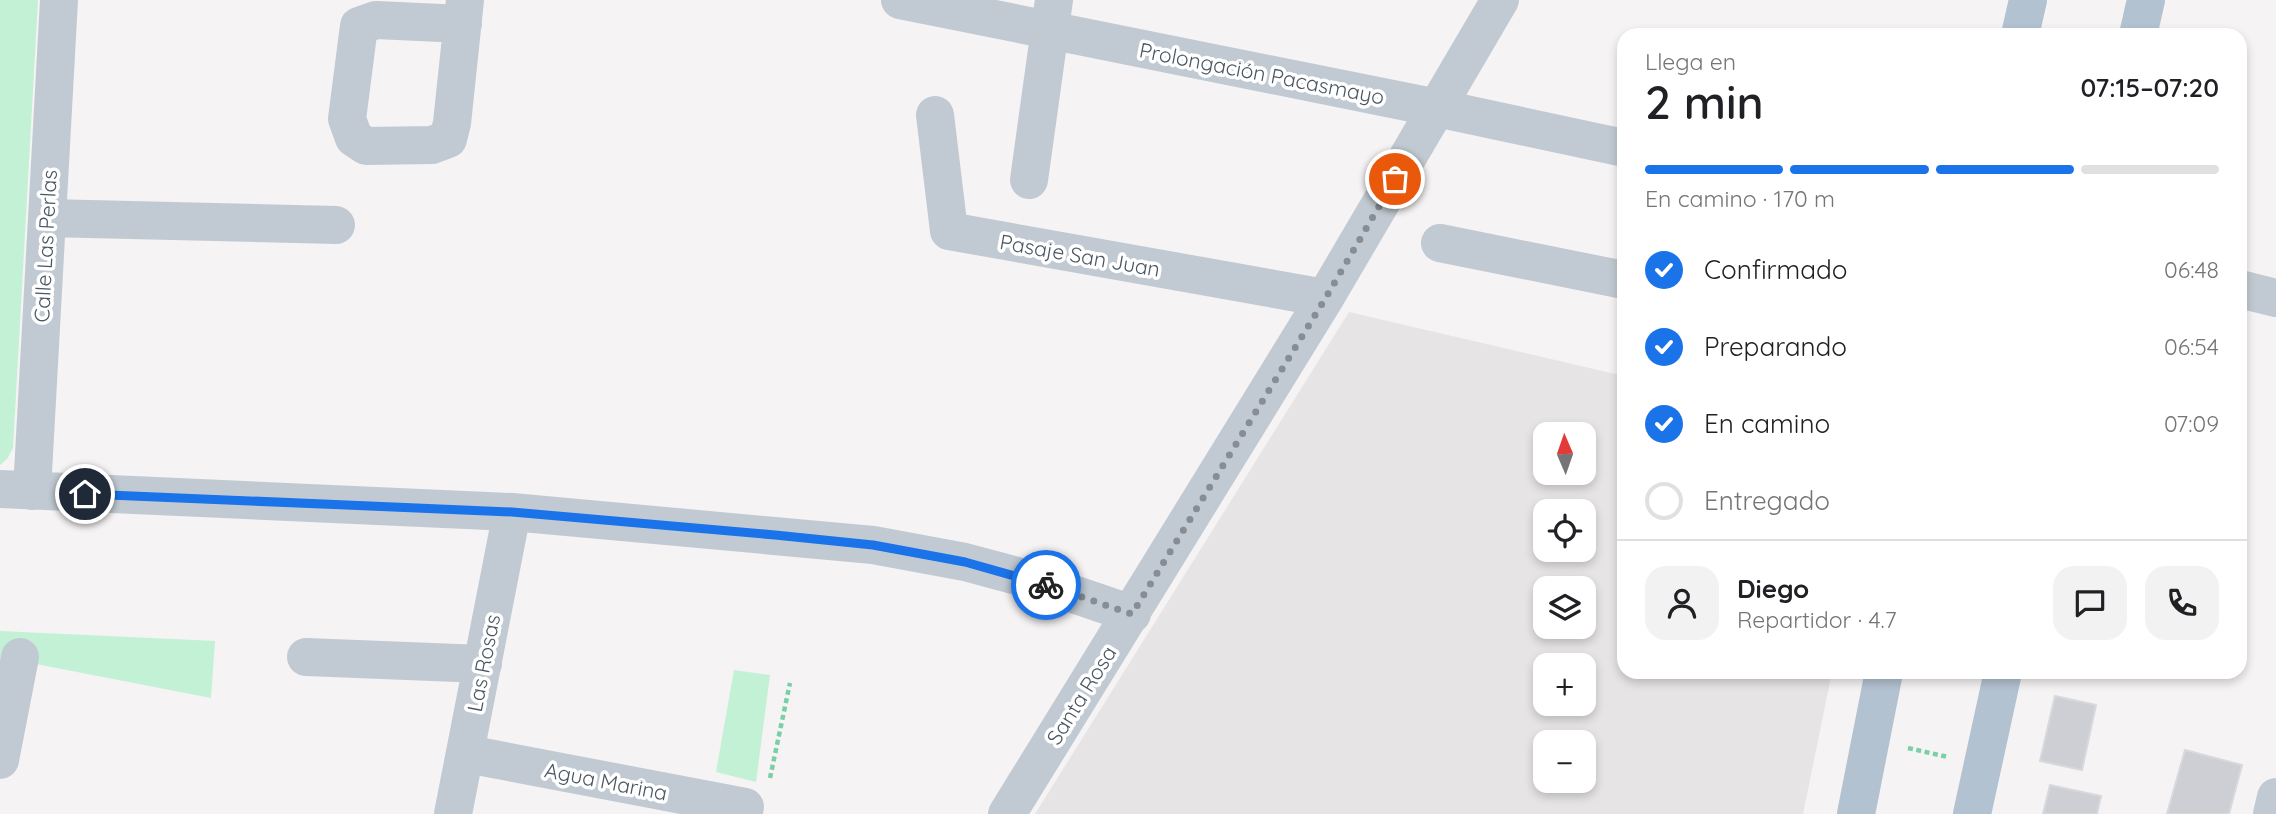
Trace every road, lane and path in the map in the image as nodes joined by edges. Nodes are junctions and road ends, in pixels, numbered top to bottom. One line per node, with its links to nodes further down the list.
1 (59, 0): 13 (street, Calle Las Perlas)
2 (900, 0): 6 (street, Prolongación Pacasmayo)
3 (1500, 0): 9 (street, Santa Rosa)
4 (2028, 0): 7 (main road)
5 (2146, 0): 8 (main road)
6 (1051, 15): 9 (street, Prolongación Pacasmayo); 12 (street)
7 (2022, 28)
8 (2140, 28)
9 (1437, 108): 11 (street, Prolongación Pacasmayo); 19 (street, Santa Rosa)
10 (935, 116): 19 (street, Pasaje San Juan)
11 (1617, 147)
12 (1029, 180)
13 (47, 218): 14 (street); 20 (street, Calle Las Perlas)
14 (336, 225)
15 (1440, 243): 16 (street)
16 (1617, 279)
17 (2247, 291): 18 (street)
18 (2276, 298)
19 (1325, 299): 22 (street, Santa Rosa)
20 (16, 490): 21 (street)
21 (512, 512): 22 (street); 25 (street, Las Rosas)
22 (1132, 614): 36 (street, Santa Rosa)
23 (20, 657): 30 (street)
24 (306, 657): 25 (street)
25 (483, 664): 31 (street, Las Rosas)
26 (1883, 679): 29 (main road)
27 (2001, 679): 32 (main road)
28 (790, 683): 33 (path)
29 (1870, 740): 32 (path); 37 (main road)
30 (1, 752)
31 (467, 754): 33 (street, Agua Marina); 35 (street, Las Rosas)
32 (1983, 765): 38 (main road)
33 (757, 796)
34 (2276, 797): 39 (street)
35 (453, 814)
36 (1007, 814)
37 (1856, 814)
38 (1972, 814)
39 (2272, 814)

